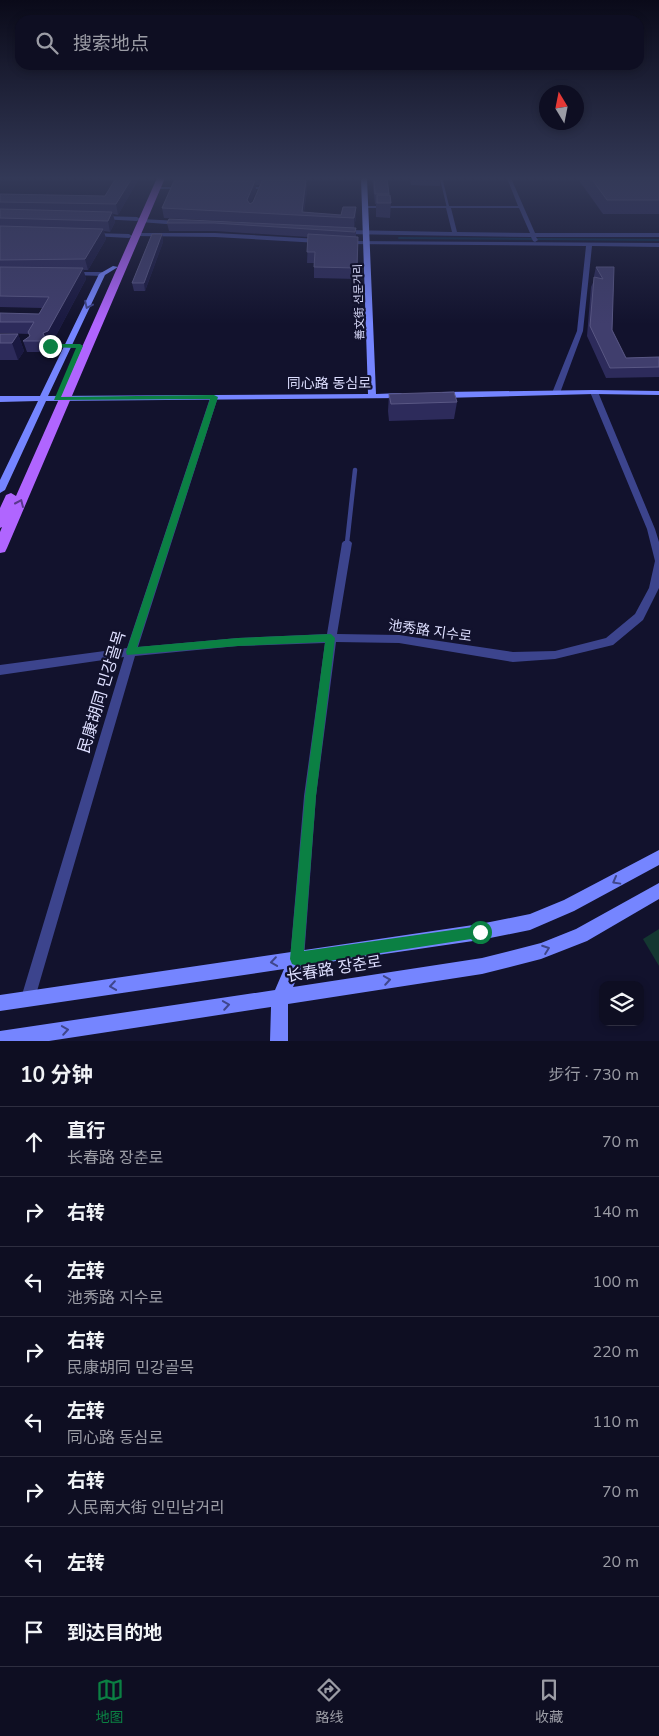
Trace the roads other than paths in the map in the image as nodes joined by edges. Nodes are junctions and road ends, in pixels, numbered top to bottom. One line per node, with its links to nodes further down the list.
1 (136, 227): 9 (main road)
2 (368, 227): 6 (street, 善文街 선문거리)
3 (453, 227): 7 (street)
4 (530, 227): 11 (street)
5 (338, 232): 6 (street)
6 (368, 233): 7 (street); 14 (street, 善文街 선문거리)
7 (455, 234): 11 (street)
8 (89, 235): 9 (street)
9 (133, 235): 12 (street); 17 (main road); 32 (main road)
10 (659, 235): 11 (street)
11 (535, 239): 14 (street); 16 (street)
12 (329, 242)
13 (338, 242): 14 (street)
14 (368, 244): 27 (street, 善文街 선문거리)
15 (659, 245): 16 (street)
16 (589, 246): 24 (street)
17 (115, 267): 19 (street); 22 (main road)
18 (65, 274): 19 (street)
19 (102, 274): 21 (street, one-way to 21)
20 (50, 346): 21 (lane)
21 (68, 346): 22 (lane); 31 (street)
22 (80, 346): 32 (main road)
23 (594, 392): 24 (street); 25 (street); 38 (street)
24 (556, 393): 26 (street)
25 (659, 393)
26 (430, 395)
27 (372, 396): 28 (street, 同心路 동심로); 29 (street, 同心路 동심로)
28 (411, 396)
29 (214, 397): 32 (street, 同心路 동심로); 41 (street, 民康胡同 민강골목)
30 (0, 399): 31 (street, 同心路 동심로)
31 (43, 399): 32 (street, 同心路 동심로); 34 (street)
32 (61, 399): 35 (main road); 37 (main road, one-way to 32)
33 (356, 470): 36 (lane)
34 (0, 490)
35 (0, 523)
36 (347, 543): 40 (street)
37 (0, 548)
38 (659, 559)
39 (659, 563): 40 (street, 池秀路 지수로)
40 (331, 638): 41 (street, 池秀路 지수로); 45 (street)
41 (131, 652): 42 (street, 池秀路 지수로); 47 (street, 民康胡同 민강골목)
42 (0, 670)
43 (659, 857): 45 (street, 长春路 장춘로, one-way to 45)
44 (659, 891): 46 (street, 长春路 장춘로, one-way to 44)
45 (297, 959): 46 (street); 47 (street, 长春路 장춘로, one-way to 47)
46 (280, 997): 49 (street, 长春路 장춘로, one-way to 46); 51 (street)
47 (28, 998): 48 (street, 长春路 장춘로)
48 (0, 1003)
49 (18, 1039): 50 (street, 长春路 장춘로)
50 (0, 1040)
51 (279, 1041)

